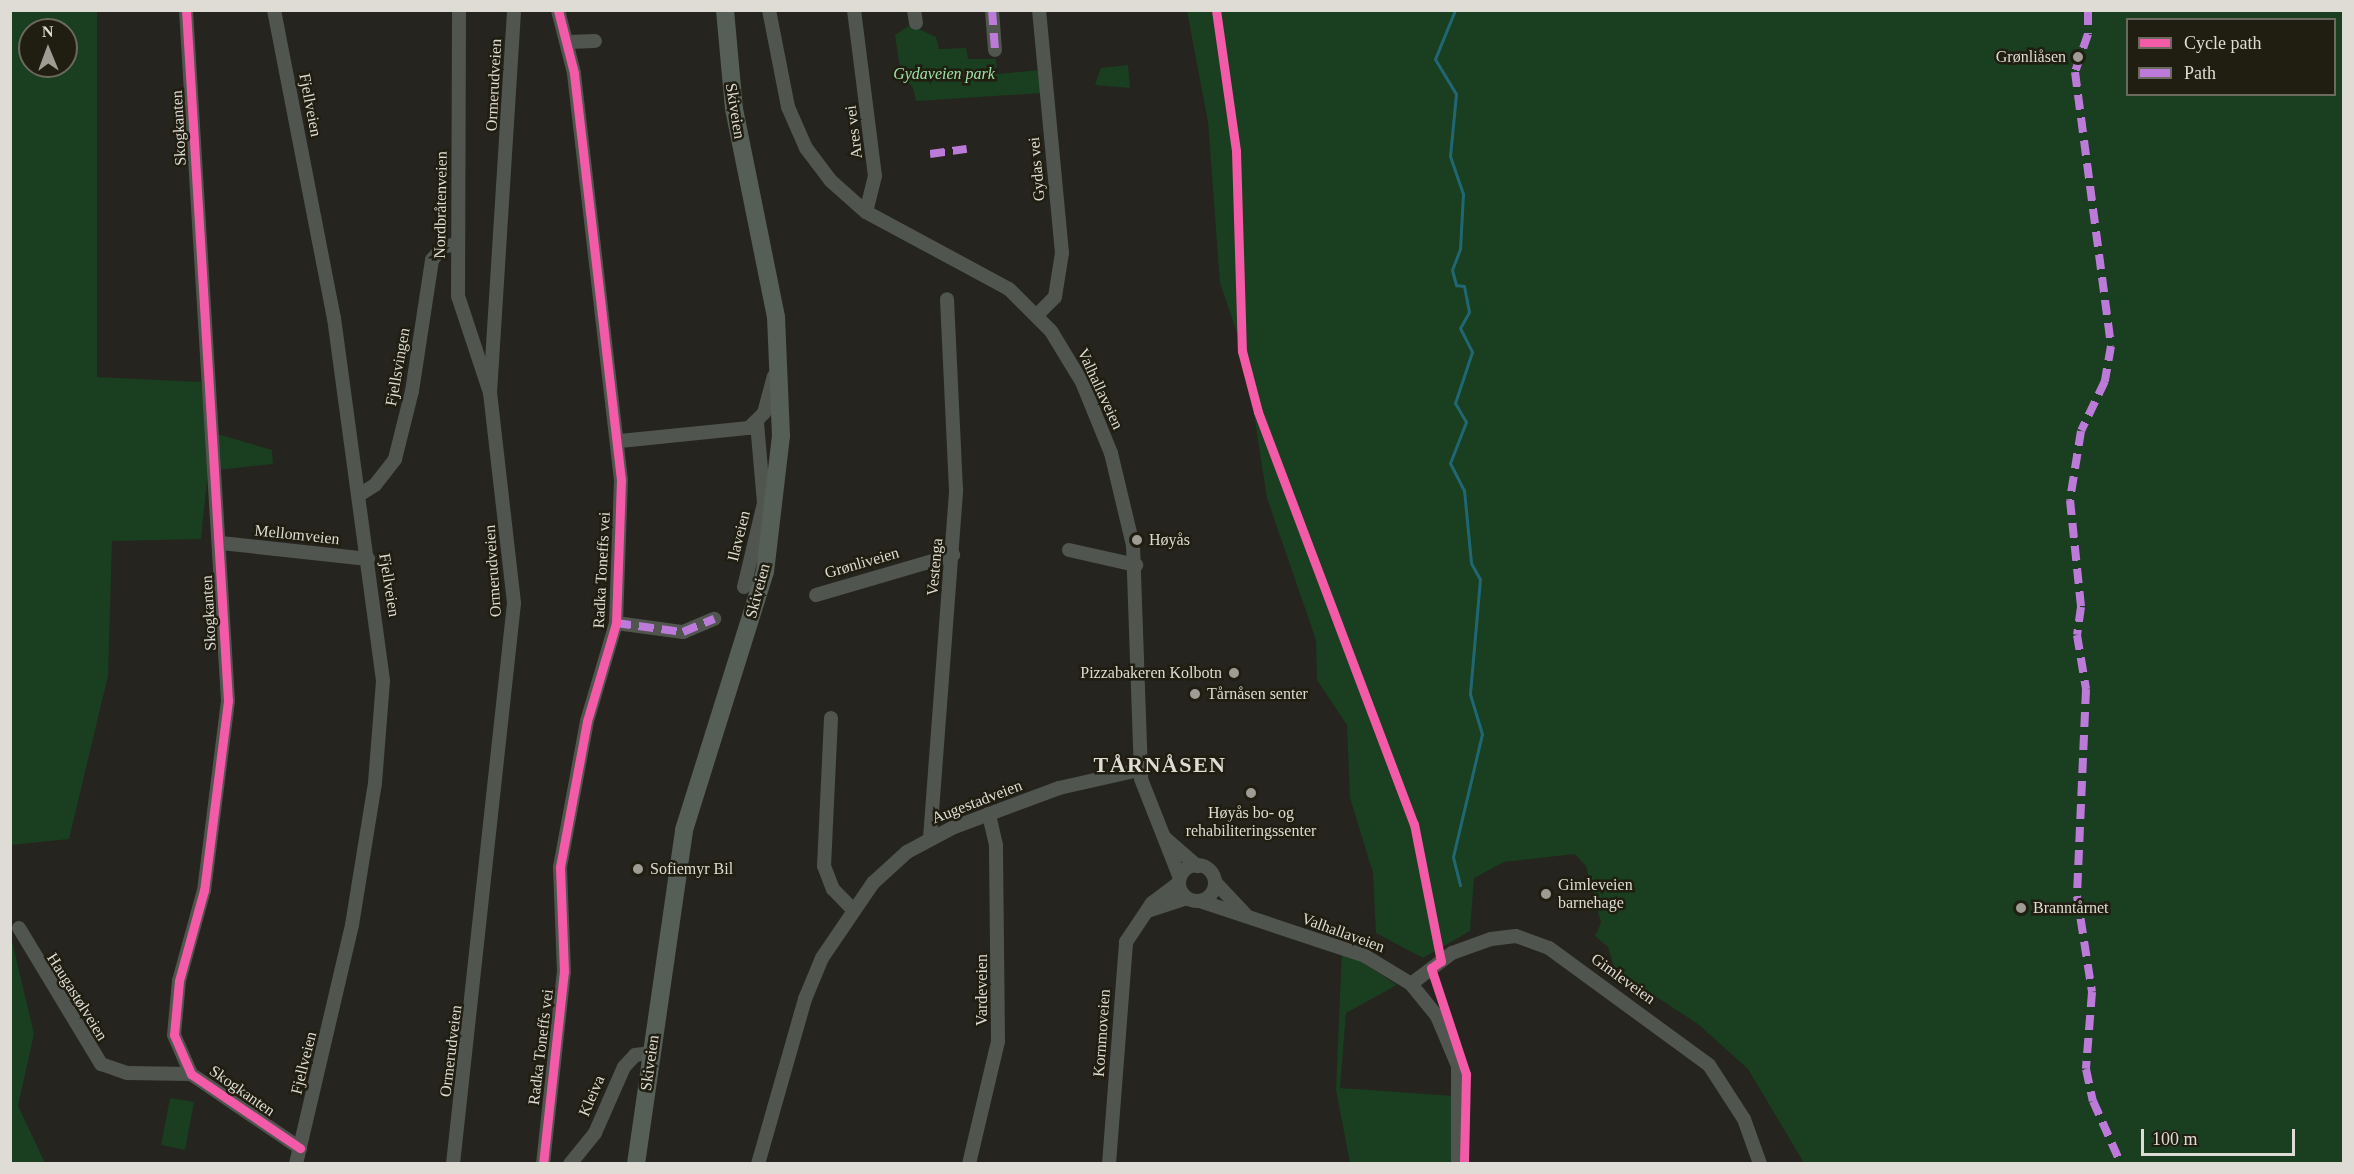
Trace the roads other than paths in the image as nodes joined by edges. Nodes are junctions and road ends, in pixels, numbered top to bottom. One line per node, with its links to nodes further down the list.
1 (186, 10): 23 (street, Skogkanten)
2 (274, 10): 22 (street, Fjellveien)
3 (459, 10): 15 (street, Nordbråtenveien)
4 (514, 10): 19 (street, Ormerudveien)
5 (558, 10): 12 (street, Radka Toneffs vei)
6 (725, 10): 18 (main road, Skiveien)
7 (769, 10): 14 (street, Valhallaveien)
8 (854, 10): 14 (street, Ares vei)
9 (992, 10): 13 (street)
10 (1039, 10): 17 (street, Gydas vei)
11 (596, 41): 12 (street)
12 (568, 42): 21 (street, Radka Toneffs vei)
13 (995, 50)
14 (866, 212): 17 (street, Valhallaveien)
15 (456, 244): 19 (street, Nordbråtenveien); 22 (street, Fjellsvingen)
16 (947, 299): 25 (street, Vestenga)
17 (1037, 315): 27 (street, Valhallaveien)
18 (782, 366): 20 (street, Ilaveien); 46 (main road, Skiveien)
19 (490, 393): 50 (street, Ormerudveien)
20 (757, 423): 21 (street); 28 (street, Ilaveien)
21 (620, 441): 31 (street, Radka Toneffs vei)
22 (359, 495): 26 (street, Fjellveien)
23 (221, 543): 26 (street, Mellomveien); 47 (street, Skogkanten)
24 (1069, 550): 27 (street)
25 (953, 555): 29 (street, Grønliveien); 35 (street, Vestenga)
26 (368, 559): 48 (street, Fjellveien)
27 (1136, 565): 33 (street, Valhallaveien)
28 (744, 587)
29 (816, 595)
30 (714, 620): 31 (street, Radka Toneffs vei)
31 (616, 623): 51 (street, Radka Toneffs vei)
32 (831, 718): 41 (street)
33 (1139, 770): 34 (street, Augestadveien); 36 (street, Valhallaveien)
34 (989, 814): 35 (street, Augestadveien); 55 (street, Vardeveien)
35 (930, 838): 41 (street, Augestadveien)
36 (1165, 838): 37 (street, Valhallaveien); 38 (street, Valhallaveien)
37 (1197, 866): 38 (street); 39 (street)
38 (1180, 880): 40 (street); 42 (street, Kornmoveien)
39 (1215, 882): 40 (street); 43 (street, Valhallaveien)
40 (1194, 900): 42 (street); 43 (street, Valhallaveien)
41 (852, 909): 54 (street, Augestadveien)
42 (1145, 912): 56 (street, Kornmoveien)
43 (1248, 916): 45 (street, Valhallaveien)
44 (19, 928): 47 (street, Haugastølveien)
45 (1411, 984): 57 (street, Valhallaveien); 58 (street, Gimleveien)
46 (651, 1053): 52 (street, Kleiva); 53 (main road, Skiveien)
47 (191, 1074): 48 (street, Skogkanten)
48 (300, 1148): 49 (street, Fjellveien)
49 (296, 1164)
50 (453, 1164)
51 (543, 1164)
52 (570, 1164)
53 (636, 1164)
54 (758, 1164)
55 (969, 1164)
56 (1109, 1164)
57 (1458, 1164)
58 (1760, 1164)

